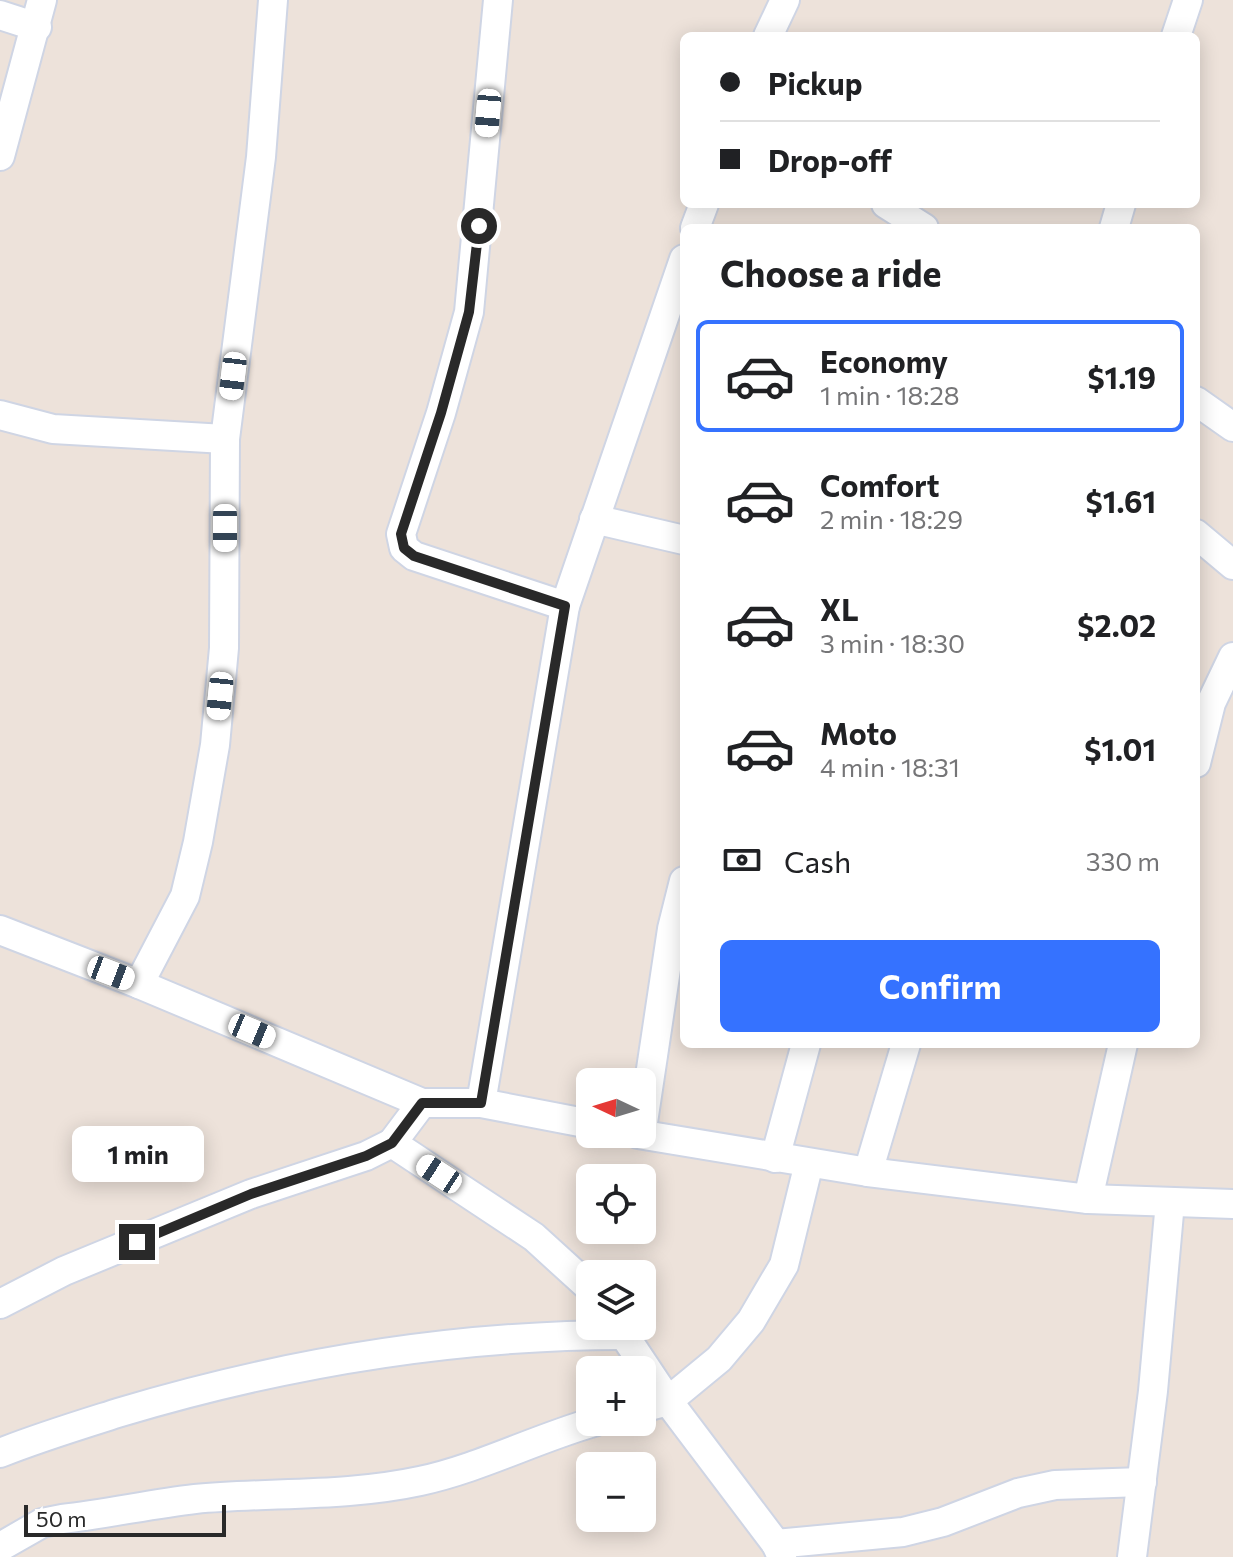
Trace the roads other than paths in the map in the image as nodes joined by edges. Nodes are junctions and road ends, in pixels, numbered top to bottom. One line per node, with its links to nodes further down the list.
1 (273, 0): 16 (street)
2 (498, 0): 21 (street)
3 (785, 0): 7 (street)
4 (1188, 0): 8 (street)
5 (40, 13): 6 (street); 9 (street)
6 (0, 15)
7 (770, 32)
8 (1177, 32)
9 (0, 156)
10 (892, 208): 11 (street)
11 (918, 224)
12 (680, 271): 17 (street)
13 (1200, 404): 15 (street)
14 (0, 415): 16 (street)
15 (1233, 427)
16 (225, 439): 27 (street)
17 (594, 519): 19 (street); 21 (street)
18 (1200, 537): 20 (street)
19 (680, 539)
20 (1233, 565)
21 (565, 606): 33 (street)
22 (1233, 657): 23 (street)
23 (1204, 700): 24 (street)
24 (1200, 732)
25 (680, 897): 31 (street)
26 (0, 930): 27 (street)
27 (139, 984): 32 (street)
28 (805, 1048): 37 (street)
29 (905, 1048): 39 (street)
30 (1122, 1048): 40 (street)
31 (651, 1068)
32 (422, 1103): 33 (street); 36 (street)
33 (481, 1103): 34 (street)
34 (576, 1121)
35 (656, 1136): 37 (street)
36 (392, 1143): 43 (street); 44 (street)
37 (775, 1158): 38 (street)
38 (809, 1163): 39 (street); 46 (street)
39 (868, 1172): 40 (street)
40 (1088, 1199): 41 (street)
41 (1170, 1202): 42 (street); 50 (street)
42 (1233, 1204)
43 (576, 1275)
44 (0, 1304)
45 (576, 1334): 49 (street)
46 (656, 1403)
47 (656, 1405): 52 (street)
48 (576, 1427): 51 (street)
49 (0, 1453)
50 (1142, 1482): 52 (street); 53 (street)
51 (0, 1547)
52 (779, 1550)
53 (1132, 1557)

